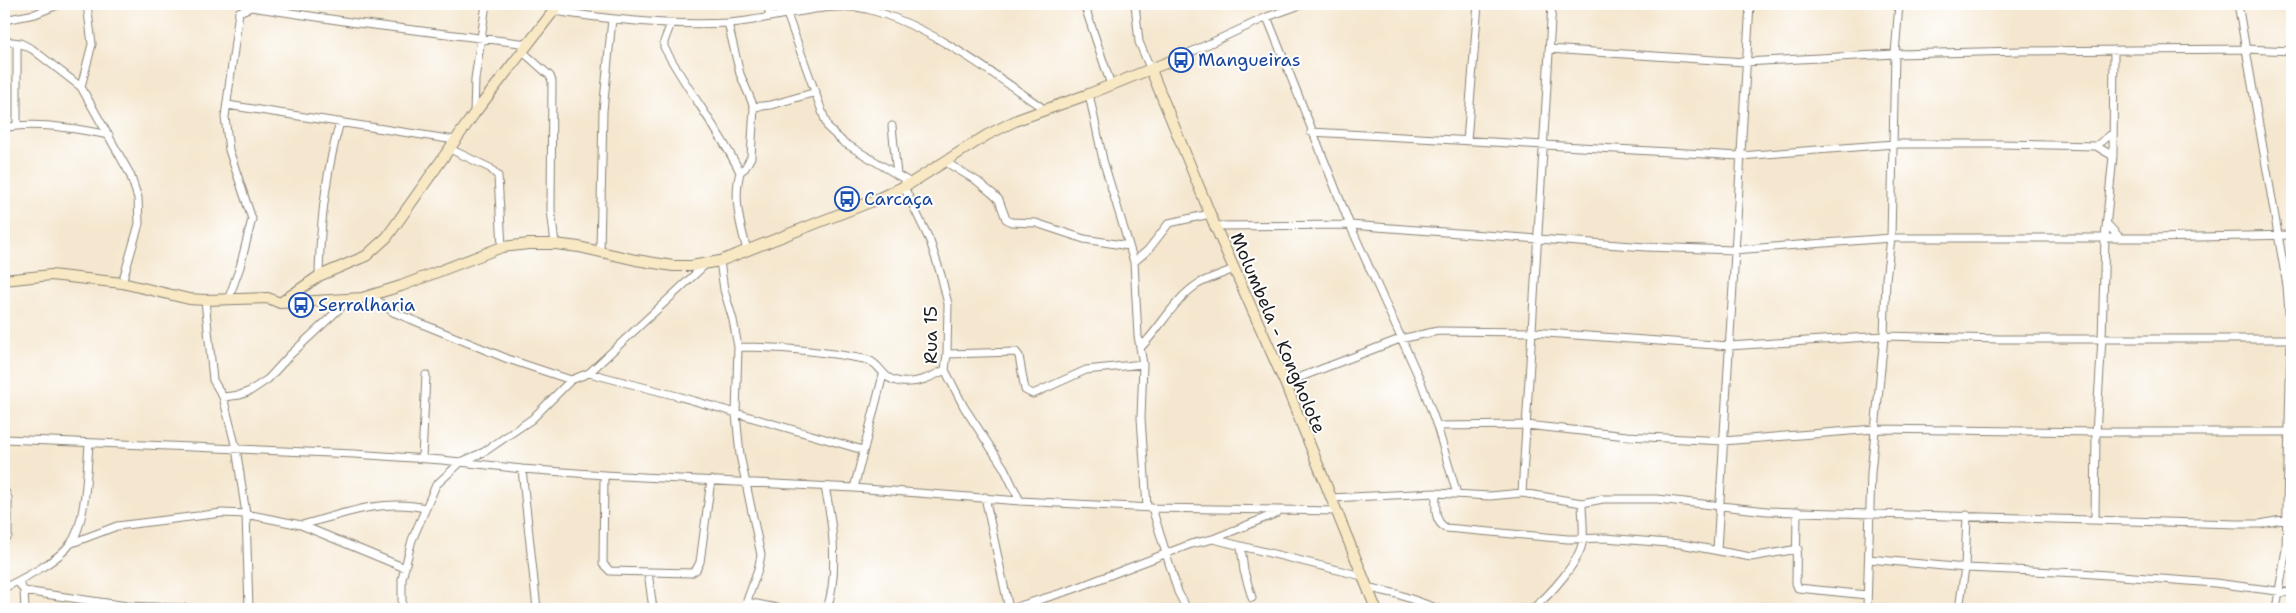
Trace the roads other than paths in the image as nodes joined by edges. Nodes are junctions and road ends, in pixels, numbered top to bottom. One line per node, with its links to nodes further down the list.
1 (60, 4): 21 (street)
2 (87, 4): 37 (street)
3 (486, 4): 24 (street)
4 (767, 4): 18 (street)
5 (878, 4): 16 (street)
6 (1084, 4): 36 (street)
7 (1135, 4): 35 (street)
8 (1303, 4): 19 (street)
9 (1478, 4): 51 (street)
10 (1552, 4): 28 (street)
11 (1750, 4): 34 (street)
12 (1899, 4): 32 (street)
13 (2238, 4): 29 (street)
14 (842, 5): 16 (street); 17 (street)
15 (556, 7): 20 (street); 27 (street)
16 (875, 12): 42 (street)
17 (788, 14): 18 (street); 38 (street)
18 (770, 17): 23 (street)
19 (1267, 17): 33 (street); 48 (street)
20 (612, 19): 22 (street); 77 (street)
21 (4, 20)
22 (671, 22): 23 (street); 59 (street)
23 (728, 23): 41 (street)
24 (481, 39): 27 (street); 40 (street); 43 (street)
25 (4, 41): 26 (street)
26 (17, 43): 37 (street); 45 (street)
27 (525, 47): 43 (street); 72 (street)
28 (1549, 49): 34 (street); 54 (street)
29 (2245, 49): 30 (street); 31 (street); 66 (street)
30 (2114, 50): 32 (street); 49 (street)
31 (2292, 51)
32 (1895, 54): 34 (street); 53 (street)
33 (1178, 58): 35 (street)
34 (1745, 62): 56 (street)
35 (1151, 70): 36 (street); 62 (street, Molumbela - Kongholote)
36 (1111, 85): 39 (street)
37 (81, 87): 50 (street)
38 (816, 92): 41 (street); 60 (street)
39 (1089, 94): 42 (street); 73 (street)
40 (227, 105): 44 (street); 88 (street)
41 (754, 107): 59 (street)
42 (1044, 109): 58 (street)
43 (474, 114): 52 (street)
44 (340, 122): 52 (street); 82 (street)
45 (17, 125): 47 (street); 50 (street)
46 (892, 126): 60 (street)
47 (4, 128)
48 (1311, 132): 51 (street); 64 (street)
49 (2113, 133): 55 (street); 57 (street)
50 (109, 135): 84 (street)
51 (1467, 140): 54 (street)
52 (452, 144): 74 (street); 82 (street)
53 (1894, 144): 55 (street); 56 (street); 68 (street)
54 (1543, 145): 56 (street); 71 (street)
55 (2096, 146): 57 (street)
56 (1740, 156): 76 (street)
57 (2113, 156): 63 (street)
58 (944, 161): 61 (street); 73 (street)
59 (740, 172): 75 (street)
60 (897, 175): 61 (street)
61 (907, 185): 75 (street); 98 (street, Rua 15)
62 (1210, 214): 65 (street, Molumbela - Kongholote); 79 (street)
63 (2107, 224): 69 (street); 70 (street)
64 (1350, 225): 65 (street); 71 (street); 92 (street)
65 (1215, 226): 81 (street, Molumbela - Kongholote)
66 (2276, 234): 67 (street); 70 (street); 94 (street)
67 (2292, 235)
68 (1891, 238): 69 (street); 76 (street); 91 (street)
69 (2105, 238): 70 (street); 93 (street)
70 (2120, 238)
71 (1537, 240): 76 (street); 90 (street)
72 (555, 244): 74 (street); 77 (street)
73 (1129, 246): 79 (street)
74 (502, 247): 85 (street)
75 (747, 250): 78 (street)
76 (1734, 250): 95 (street)
77 (600, 251): 80 (street)
78 (720, 261): 80 (street); 96 (street)
79 (1134, 262): 97 (street)
80 (707, 263): 101 (street)
81 (1234, 269): 97 (street); 105 (street, Molumbela - Kongholote)
82 (319, 276): 89 (street)
83 (4, 280): 84 (street)
84 (122, 283): 87 (street)
85 (370, 295): 86 (street); 104 (street)
86 (350, 299): 89 (street); 106 (street)
87 (205, 300): 88 (street); 106 (street)
88 (228, 300): 89 (street)
89 (280, 302)
90 (1532, 332): 92 (street); 95 (street); 108 (street)
91 (1884, 336): 93 (street); 95 (street); 110 (street)
92 (1400, 338): 105 (street); 109 (street)
93 (2102, 339): 94 (street); 111 (street)
94 (2292, 339): 112 (street)
95 (1729, 346): 114 (street)
96 (738, 348): 103 (street); 107 (street)
97 (1140, 348): 99 (street)
98 (947, 354): 99 (street); 100 (street, Rua 15)
99 (1143, 364): 136 (street)
100 (945, 370): 103 (street); 132 (street, Rua 15)
101 (589, 373): 104 (street); 107 (street)
102 (426, 375): 118 (street)
103 (883, 375): 117 (street)
104 (571, 380): 119 (street)
105 (1285, 383): 131 (street, Molumbela - Kongholote)
106 (223, 397): 116 (street)
107 (736, 414): 117 (street); 123 (street)
108 (1526, 425): 109 (street); 114 (street); 128 (street)
109 (1437, 426): 129 (street)
110 (1874, 429): 111 (street); 114 (street); 141 (street)
111 (2096, 432): 112 (street); 144 (street)
112 (2291, 432): 143 (street)
113 (4, 439): 115 (street)
114 (1723, 441): 134 (street)
115 (89, 444): 116 (street); 149 (street)
116 (236, 448): 118 (street); 140 (street)
117 (864, 450): 125 (street)
118 (422, 458): 119 (street)
119 (461, 462): 120 (street); 135 (street)
120 (522, 469): 121 (street); 175 (street)
121 (604, 476): 122 (street); 158 (street)
122 (711, 480): 123 (street); 158 (street)
123 (744, 481): 124 (street); 168 (street)
124 (825, 487): 125 (street); 178 (street)
125 (854, 488): 130 (street)
126 (4, 490): 146 (street)
127 (1436, 493): 129 (street); 131 (street); 148 (street)
128 (1522, 493): 129 (street); 133 (street)
129 (1457, 494)
130 (985, 497): 132 (street); 179 (street)
131 (1330, 498): 138 (street, Molumbela - Kongholote)
132 (1020, 501): 136 (street)
133 (1582, 503): 134 (street); 148 (street)
134 (1719, 506): 139 (street); 153 (street)
135 (425, 508): 145 (street); 156 (street)
136 (1150, 508): 137 (street); 154 (street)
137 (1282, 511): 138 (street); 147 (street)
138 (1336, 511): 159 (street, Molumbela - Kongholote)
139 (1797, 512): 141 (street); 152 (street)
140 (246, 514): 145 (street); 149 (street); 173 (street)
141 (1870, 514): 142 (street); 155 (street)
142 (1967, 515): 144 (street); 157 (street)
143 (2290, 517): 144 (street); 151 (street)
144 (2095, 519)
145 (302, 525): 156 (street)
146 (8, 536)
147 (1213, 539): 150 (street); 154 (street)
148 (1584, 540): 153 (street); 183 (street)
149 (72, 543): 160 (street)
150 (1241, 547): 159 (street); 167 (street)
151 (2289, 547): 164 (street)
152 (1798, 549): 153 (street); 166 (street)
153 (1717, 550)
154 (1167, 553): 170 (street); 180 (street)
155 (1868, 559): 157 (street); 166 (street)
156 (405, 568): 174 (street)
157 (1965, 568): 164 (street); 185 (street)
158 (648, 572): 176 (street)
159 (1362, 576): 161 (street, Molumbela - Kongholote)
160 (18, 581): 162 (street); 163 (street)
161 (1366, 587): 181 (street, Molumbela - Kongholote); 182 (street)
162 (4, 588)
163 (24, 591): 169 (street); 171 (street)
164 (2278, 592): 165 (street); 186 (street)
165 (2292, 593)
166 (1868, 595): 184 (street)
167 (1252, 598)
168 (745, 606): 177 (street)
169 (127, 608): 172 (street)
170 (1020, 608): 179 (street)
171 (26, 609)
172 (208, 609)
173 (249, 609)
174 (402, 609)
175 (536, 609)
176 (653, 609)
177 (782, 609)
178 (827, 609)
179 (1009, 609)
180 (1187, 609)
181 (1376, 609)
182 (1439, 609)
183 (1532, 609)
184 (1867, 609)
185 (1959, 609)
186 (2276, 609)

